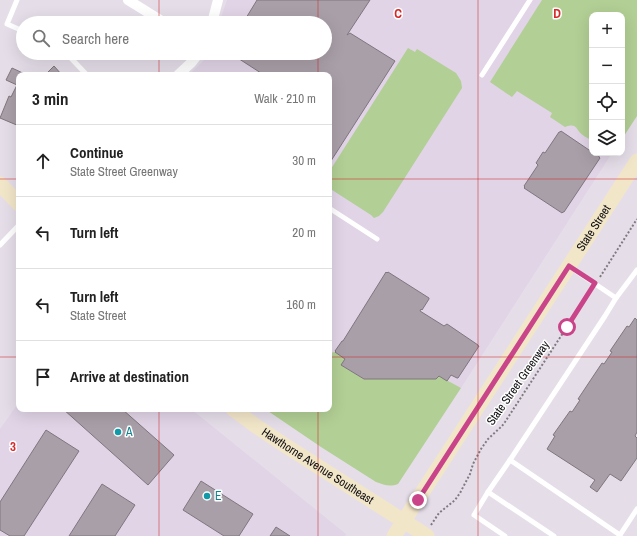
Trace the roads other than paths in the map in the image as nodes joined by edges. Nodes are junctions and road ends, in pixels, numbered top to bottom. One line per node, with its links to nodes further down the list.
1 (17, 0): 7 (lane)
2 (128, 0): 5 (street)
3 (218, 0): 6 (street)
4 (530, 0): 12 (lane)
5 (154, 16)
6 (214, 16)
7 (16, 28)
8 (73, 60): 10 (lane)
9 (194, 60): 11 (street)
10 (84, 72)
11 (181, 72)
12 (482, 75)
13 (637, 161): 20 (main road, State Street)
14 (0, 184): 15 (main road)
15 (16, 201)
16 (332, 210): 18 (lane)
17 (16, 228): 19 (lane)
18 (377, 239)
19 (0, 245)
20 (569, 266): 22 (lane); 27 (main road, State Street)
21 (637, 270): 22 (lane)
22 (616, 298): 24 (lane)
23 (237, 412): 27 (main road, Hawthorne Avenue Southeast)
24 (510, 460): 25 (lane); 28 (lane)
25 (488, 492): 31 (lane); 32 (lane)
26 (637, 510): 28 (lane)
27 (404, 522): 29 (main road, State Street); 30 (main road, Hawthorne Avenue Southeast)
28 (620, 535)
29 (394, 536)
30 (427, 536)
31 (505, 536)
32 (554, 536)

